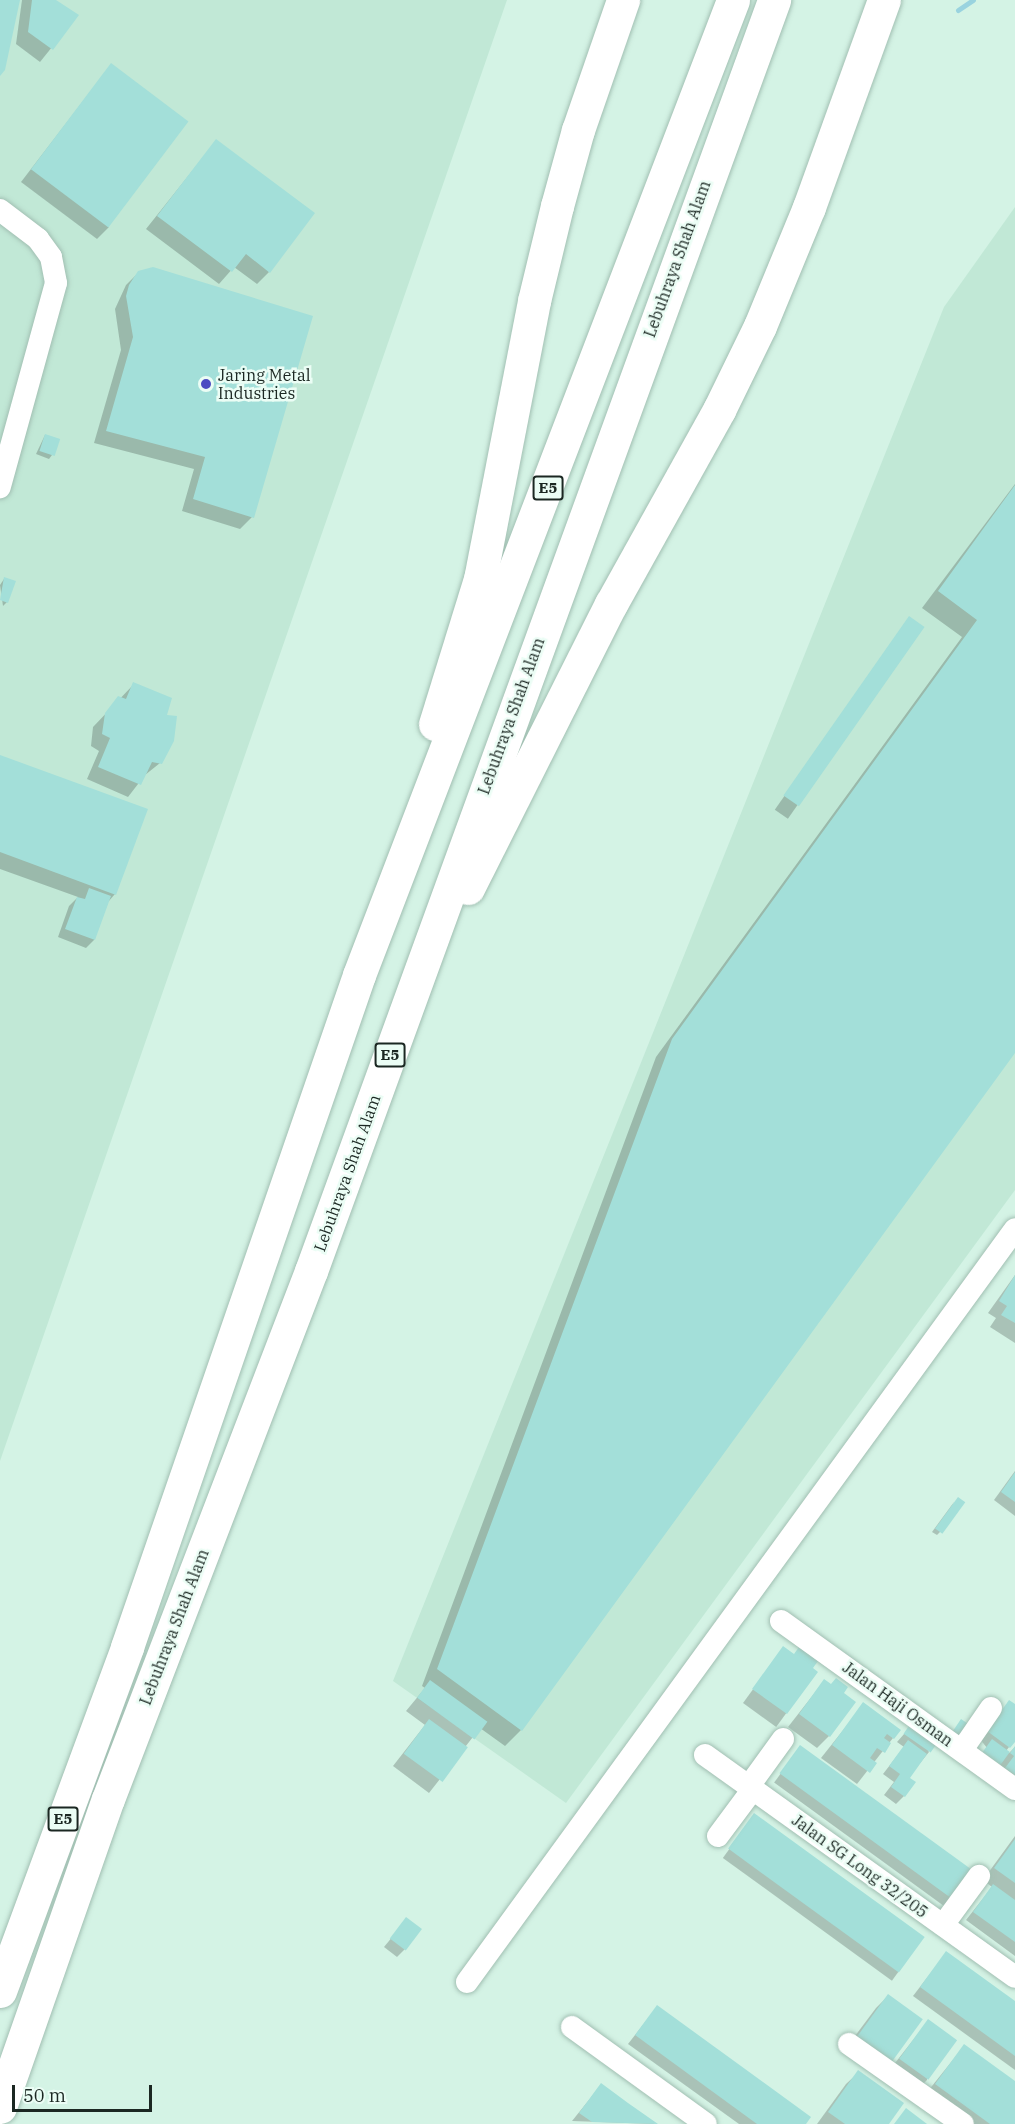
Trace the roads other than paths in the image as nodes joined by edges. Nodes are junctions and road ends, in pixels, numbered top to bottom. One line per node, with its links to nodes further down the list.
1 (623, 0): 7 (highway)
2 (734, 0): 7 (highway, E5)
3 (774, 0): 8 (highway, Lebuhraya Shah Alam / E5)
4 (884, 0): 8 (highway)
5 (0, 210): 6 (street)
6 (0, 487)
7 (359, 975): 22 (highway, E5)
8 (393, 1046): 25 (highway, Lebuhraya Shah Alam / E5)
9 (1015, 1228): 21 (street)
10 (781, 1621): 13 (street, Jalan Haji Osman)
11 (991, 1708): 13 (street)
12 (783, 1739): 15 (street)
13 (962, 1750): 16 (street, Jalan Haji Osman)
14 (705, 1755): 15 (street, Jalan SG Long 32/205)
15 (751, 1787): 17 (street); 19 (street, Jalan SG Long 32/205)
16 (1015, 1789)
17 (718, 1836)
18 (979, 1876): 19 (street)
19 (943, 1925): 20 (street, Jalan SG Long 32/205)
20 (1015, 1977)
21 (467, 1982)
22 (0, 1991)
23 (572, 2027): 26 (street)
24 (849, 2044): 27 (street)
25 (0, 2107)
26 (705, 2124)
27 (963, 2124)

